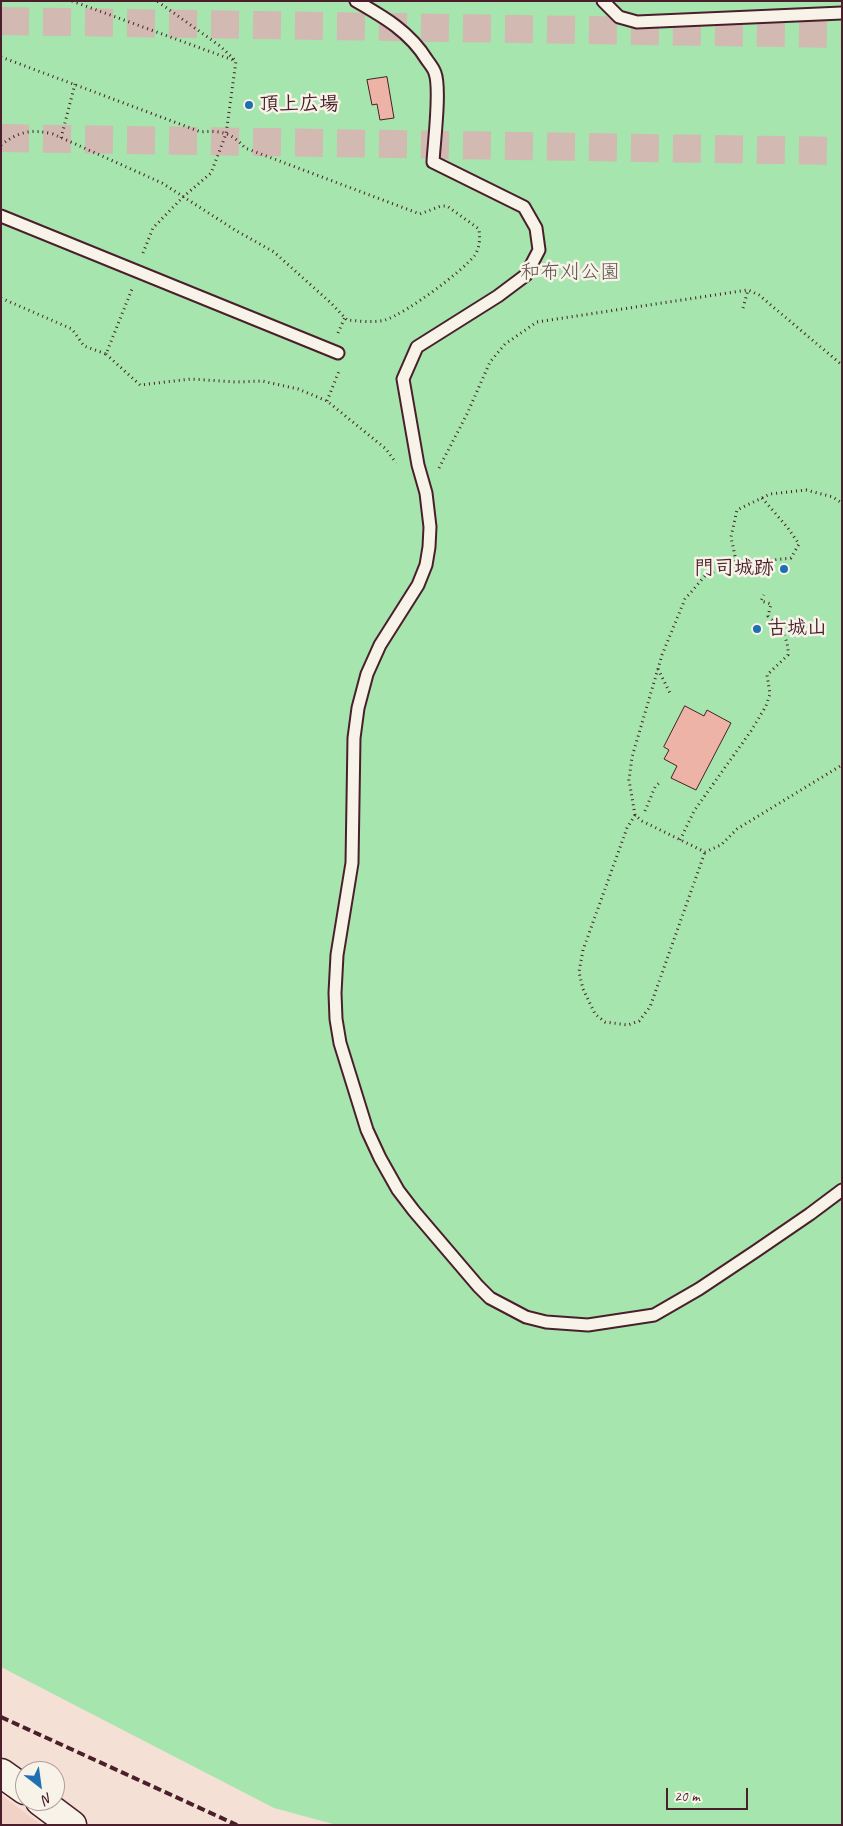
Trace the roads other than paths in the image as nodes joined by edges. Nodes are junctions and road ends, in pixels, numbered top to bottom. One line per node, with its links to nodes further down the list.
1 (356, 1): 6 (lane)
2 (603, 1): 3 (lane)
3 (842, 13)
4 (1, 216): 5 (lane)
5 (338, 353)
6 (842, 1190)
7 (1, 1773): 8 (street)
8 (15, 1783)
9 (53, 1811): 10 (street)
10 (72, 1825)

